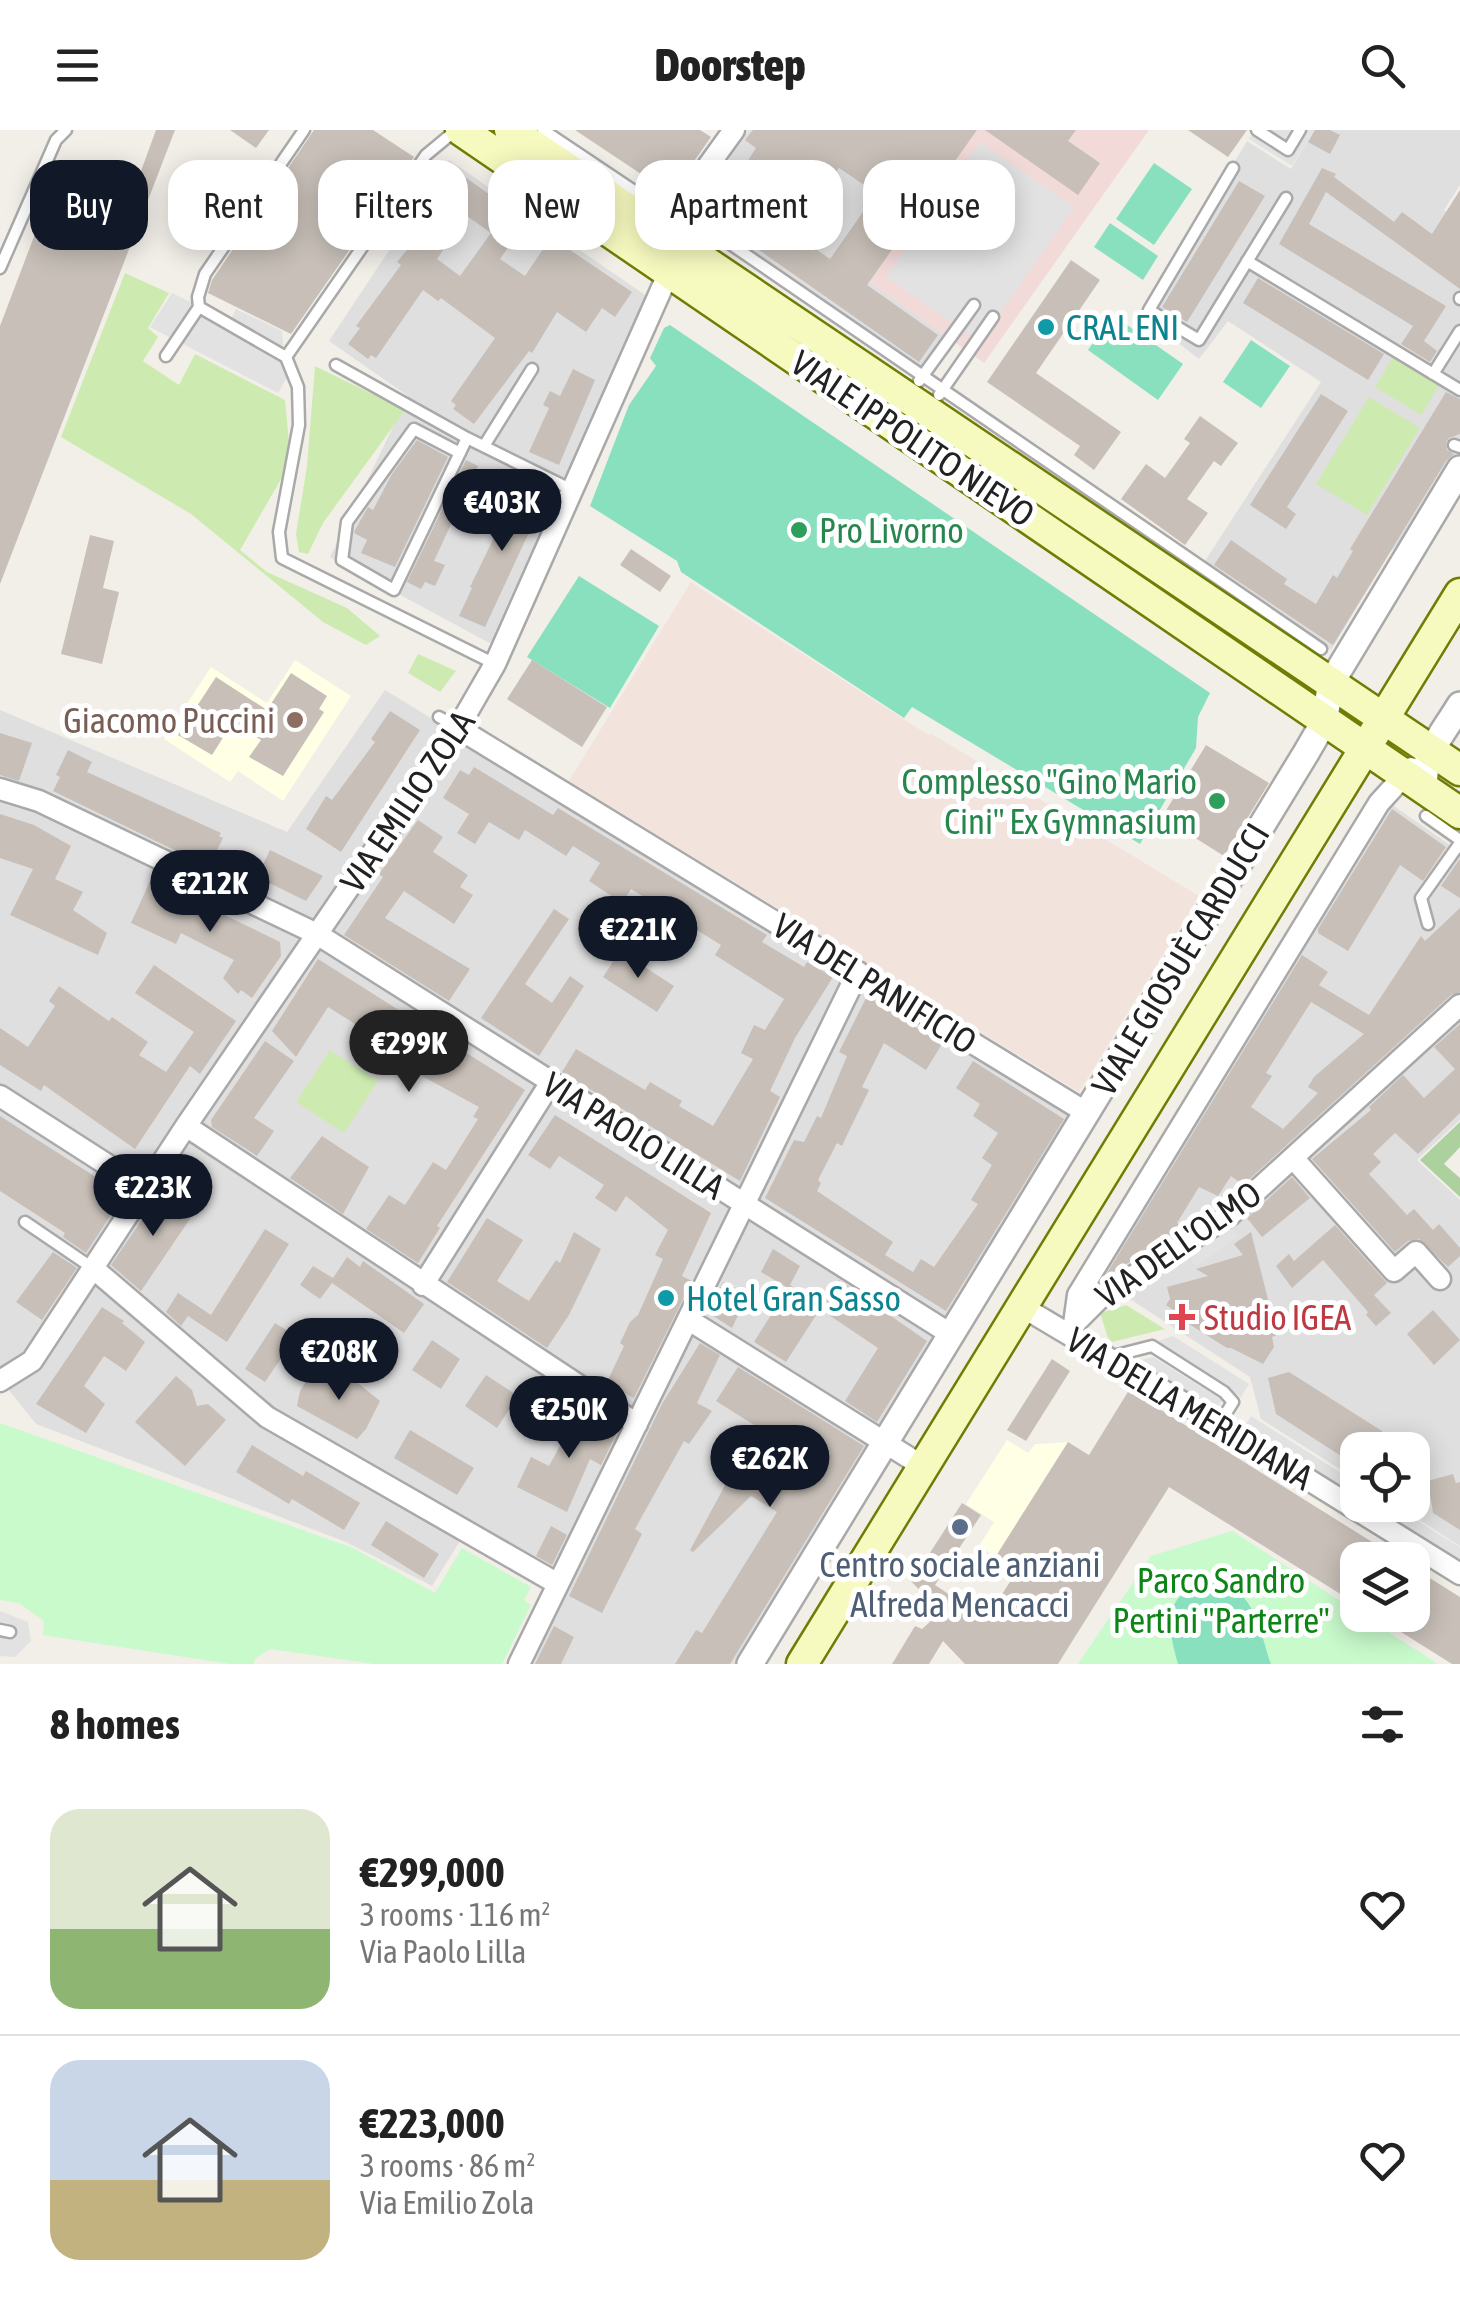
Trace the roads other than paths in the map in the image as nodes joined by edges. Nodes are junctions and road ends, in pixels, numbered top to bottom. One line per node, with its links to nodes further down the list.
1 (66, 130): 20 (lane)
2 (304, 130): 22 (lane)
3 (460, 130): 14 (main road, VIALE IPPOLITO NIEVO); 26 (lane)
4 (510, 130): 13 (main road, VIALE IPPOLITO NIEVO)
5 (543, 130): 12 (lane)
6 (734, 130): 9 (street, VIA EMILIO ZOLA)
7 (1257, 130): 8 (lane)
8 (1300, 130)
9 (715, 160)
10 (1233, 168): 19 (lane)
11 (1286, 198): 19 (lane)
12 (635, 216)
13 (635, 221)
14 (635, 226)
15 (659, 250): 36 (street, VIA EMILIO ZOLA)
16 (674, 250): 45 (main road, VIALE IPPOLITO NIEVO)
17 (677, 250): 31 (main road, VIALE IPPOLITO NIEVO)
18 (738, 250): 31 (lane, VIALE IPPOLITO NIEVO)
19 (1248, 261): 29 (lane)
20 (0, 268)
21 (974, 305): 31 (lane)
22 (199, 307): 25 (lane); 26 (lane)
23 (993, 318): 31 (lane)
24 (1460, 331): 29 (lane)
25 (166, 356)
26 (286, 357): 40 (lane)
27 (336, 365): 32 (lane)
28 (532, 368): 33 (lane)
29 (1433, 374): 30 (lane)
30 (1460, 390)
31 (925, 395): 37 (main road, VIALE IPPOLITO NIEVO)
32 (467, 438): 33 (lane); 35 (lane)
33 (484, 446): 36 (lane)
34 (1457, 450): 41 (street, VIALE GIOSUÈ CARDUCCI)
35 (460, 453): 35 (lane)
36 (572, 490): 40 (street, VIA EMILIO ZOLA)
37 (1187, 564): 39 (lane, VIALE IPPOLITO NIEVO); 41 (main road, VIALE IPPOLITO NIEVO)
38 (1460, 594): 43 (main road, VIALE GIOSUÈ CARDUCCI)
39 (1321, 649)
40 (495, 664): 46 (street, VIA EMILIO ZOLA)
41 (1331, 683): 43 (main road, VIALE IPPOLITO NIEVO); 45 (street, VIALE GIOSUÈ CARDUCCI)
42 (1460, 705): 48 (street)
43 (1383, 718): 47 (main road, VIALE GIOSUÈ CARDUCCI); 48 (main road, VIALE IPPOLITO NIEVO)
44 (437, 720): 46 (lane)
45 (1324, 722): 47 (main road, VIALE IPPOLITO NIEVO); 60 (street, VIALE GIOSUÈ CARDUCCI)
46 (456, 731): 55 (street, VIA EMILIO ZOLA); 56 (street, VIA DEL PANIFICIO)
47 (1364, 748): 51 (main road, VIALE IPPOLITO NIEVO); 69 (main road, VIALE GIOSUÈ CARDUCCI)
48 (1431, 750): 49 (main road, VIALE IPPOLITO NIEVO); 51 (street)
49 (1460, 770)
50 (0, 790): 55 (street, VIA PAOLO LILLA)
51 (1418, 793): 52 (main road, VIALE IPPOLITO NIEVO); 53 (lane); 71 (street)
52 (1460, 813)
53 (1460, 841): 54 (lane)
54 (1428, 924)
55 (317, 934): 58 (street, VIA PAOLO LILLA); 61 (street, VIA EMILIO ZOLA)
56 (858, 972): 60 (street, VIA DEL PANIFICIO); 64 (street)
57 (1460, 1005): 62 (street, VIA DELL'OLMO)
58 (550, 1082): 64 (street, VIA PAOLO LILLA); 68 (street)
59 (0, 1096): 63 (street)
60 (1086, 1113): 72 (street, VIALE GIOSUÈ CARDUCCI)
61 (186, 1126): 63 (street, VIA EMILIO ZOLA); 68 (street)
62 (1294, 1158): 67 (street, VIA DELL'OLMO); 71 (street, VIA DELL'OLMO)
63 (144, 1189): 66 (street, VIA EMILIO ZOLA)
64 (745, 1206): 70 (street); 72 (street, VIA PAOLO LILLA)
65 (25, 1222): 66 (lane)
66 (94, 1269): 74 (street, VIA EMILIO ZOLA); 80 (street)
67 (1440, 1279)
68 (423, 1284): 75 (street)
69 (1021, 1306): 71 (street, VIA DELLA MERIDIANA); 78 (main road, VIALE GIOSUÈ CARDUCCI)
70 (688, 1320): 75 (street); 77 (street)
71 (1071, 1328): 73 (street, VIA DELLA MERIDIANA)
72 (952, 1334): 77 (street, VIALE GIOSUÈ CARDUCCI)
73 (1108, 1358): 76 (street, VIA DELLA MERIDIANA); 76 (lane)
74 (0, 1381)
75 (637, 1424): 80 (street)
76 (1219, 1424): 79 (street, VIA DELLA MERIDIANA)
77 (885, 1442): 78 (street); 82 (street, VIALE GIOSUÈ CARDUCCI)
78 (924, 1467): 83 (main road, VIALE GIOSUÈ CARDUCCI)
79 (1460, 1574)
80 (558, 1584): 81 (street)
81 (520, 1664)
82 (750, 1664)
83 (802, 1664)

